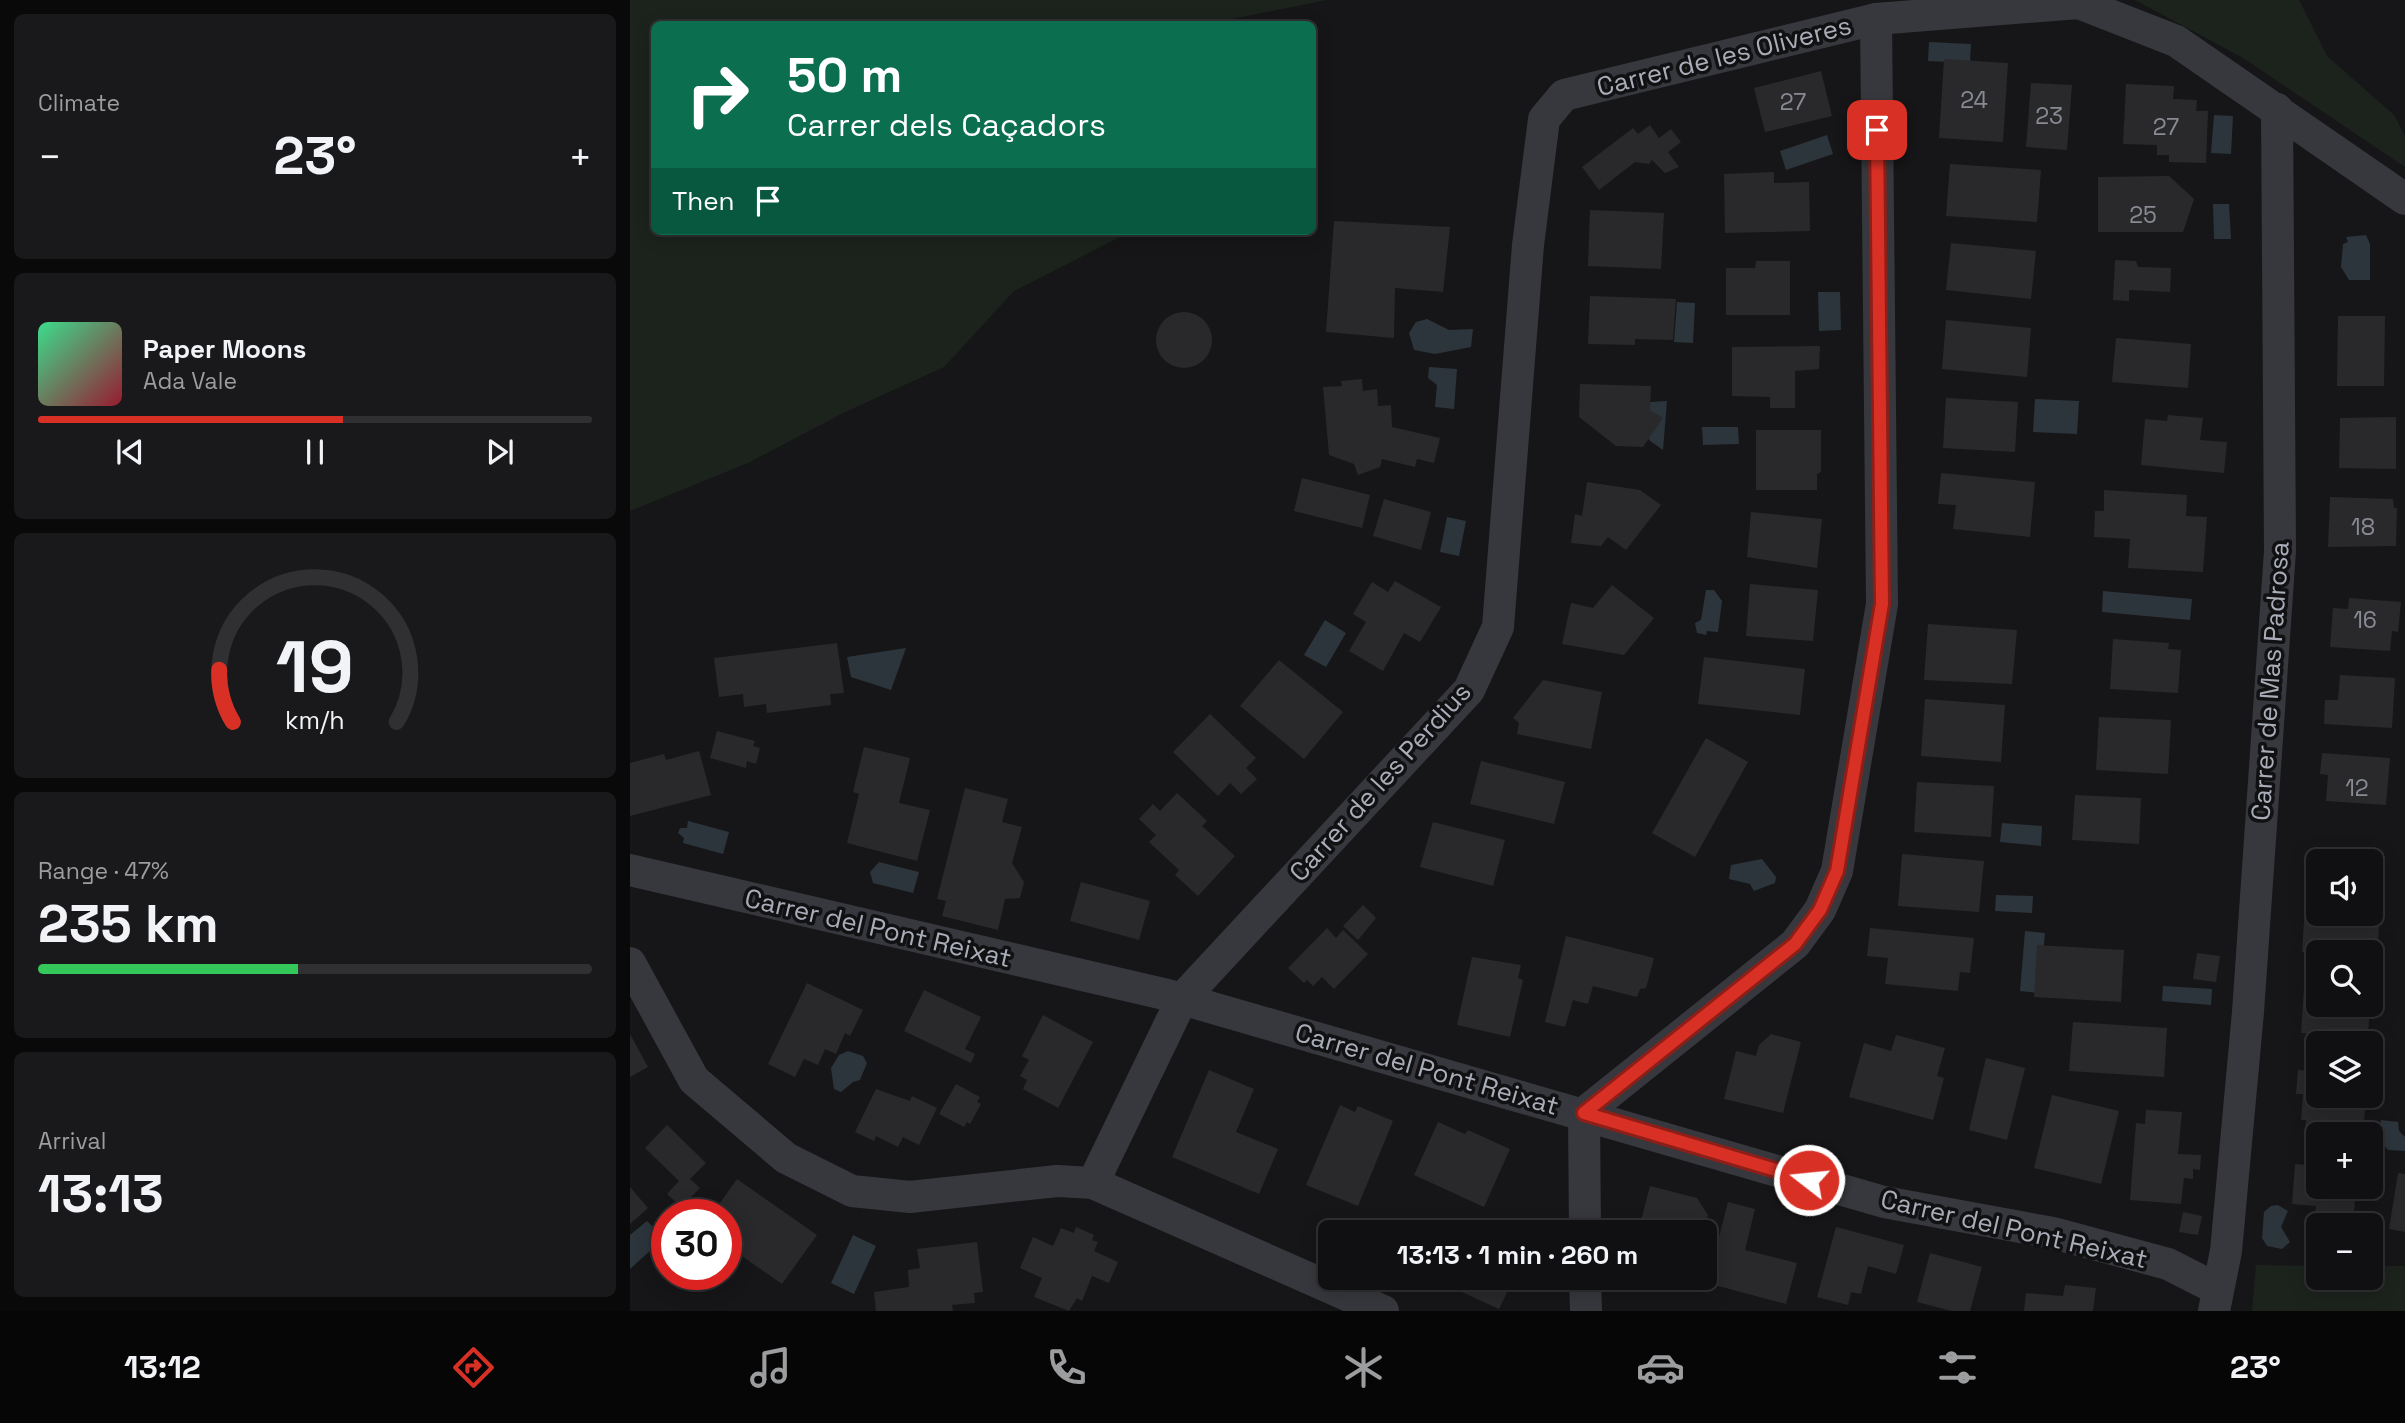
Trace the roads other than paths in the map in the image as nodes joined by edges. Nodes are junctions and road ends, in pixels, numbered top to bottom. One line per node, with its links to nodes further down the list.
1 (1876, 19): 2 (street, Carrer de les Oliveres); 3 (street, Carrer de les Oliveres); 8 (street)
2 (2277, 109): 4 (street, Carrer de les Oliveres); 12 (street, Carrer de Mas Padrosa)
3 (1544, 119): 7 (street, Carrer de les Perdius)
4 (2405, 198)
5 (630, 870): 7 (street, Carrer del Pont Reixat)
6 (630, 963): 9 (street)
7 (1182, 999): 8 (street, Carrer del Pont Reixat); 9 (street, Carrer de les Perdius)
8 (1584, 1113): 10 (street); 12 (street, Carrer del Pont Reixat)
9 (1093, 1183): 13 (street)
10 (1585, 1220)
11 (1586, 1290): 14 (street)
12 (2215, 1300)
13 (1383, 1311)
14 (1586, 1311)

